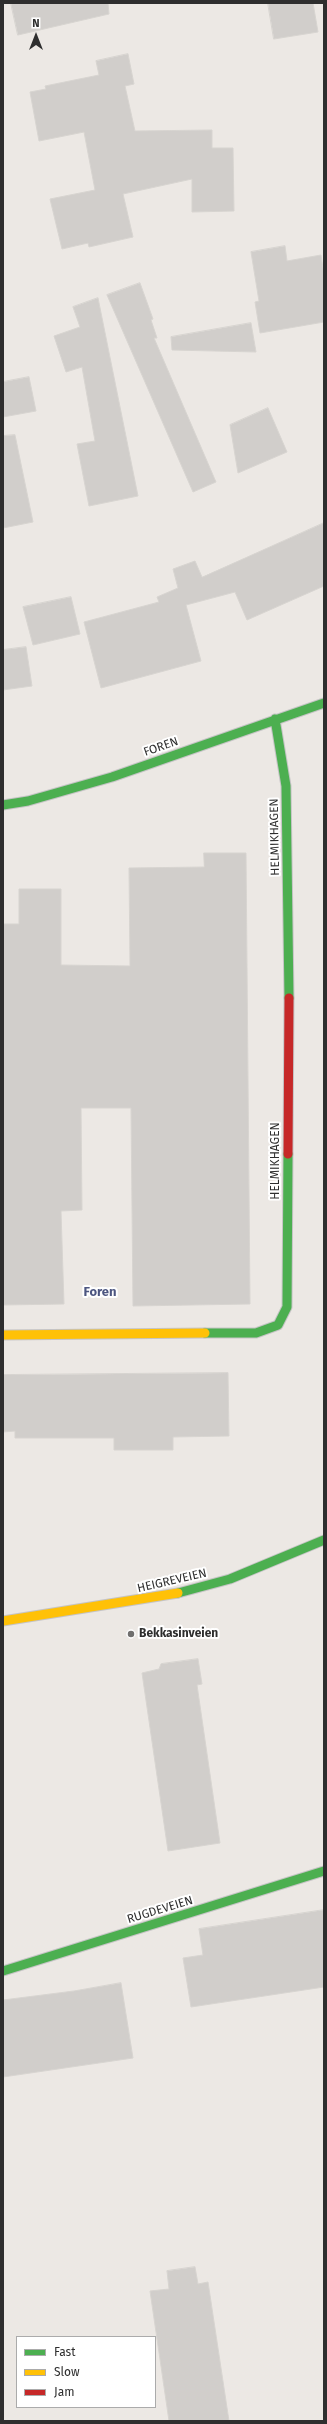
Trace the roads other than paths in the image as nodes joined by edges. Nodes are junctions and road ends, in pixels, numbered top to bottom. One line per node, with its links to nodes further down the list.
1 (324, 703): 2 (street, FOREN)
2 (275, 719): 3 (street, FOREN); 4 (street, HELMIKHAGEN)
3 (3, 805)
4 (3, 1335)
5 (324, 1540): 7 (street, HEIGREVEIEN)
6 (3, 1612): 7 (street, HEIGREVEIEN)
7 (19, 1618): 8 (street, HEIGREVEIEN)
8 (3, 1621)
9 (324, 1870): 10 (street, RUGDEVEIEN)
10 (3, 1971)

